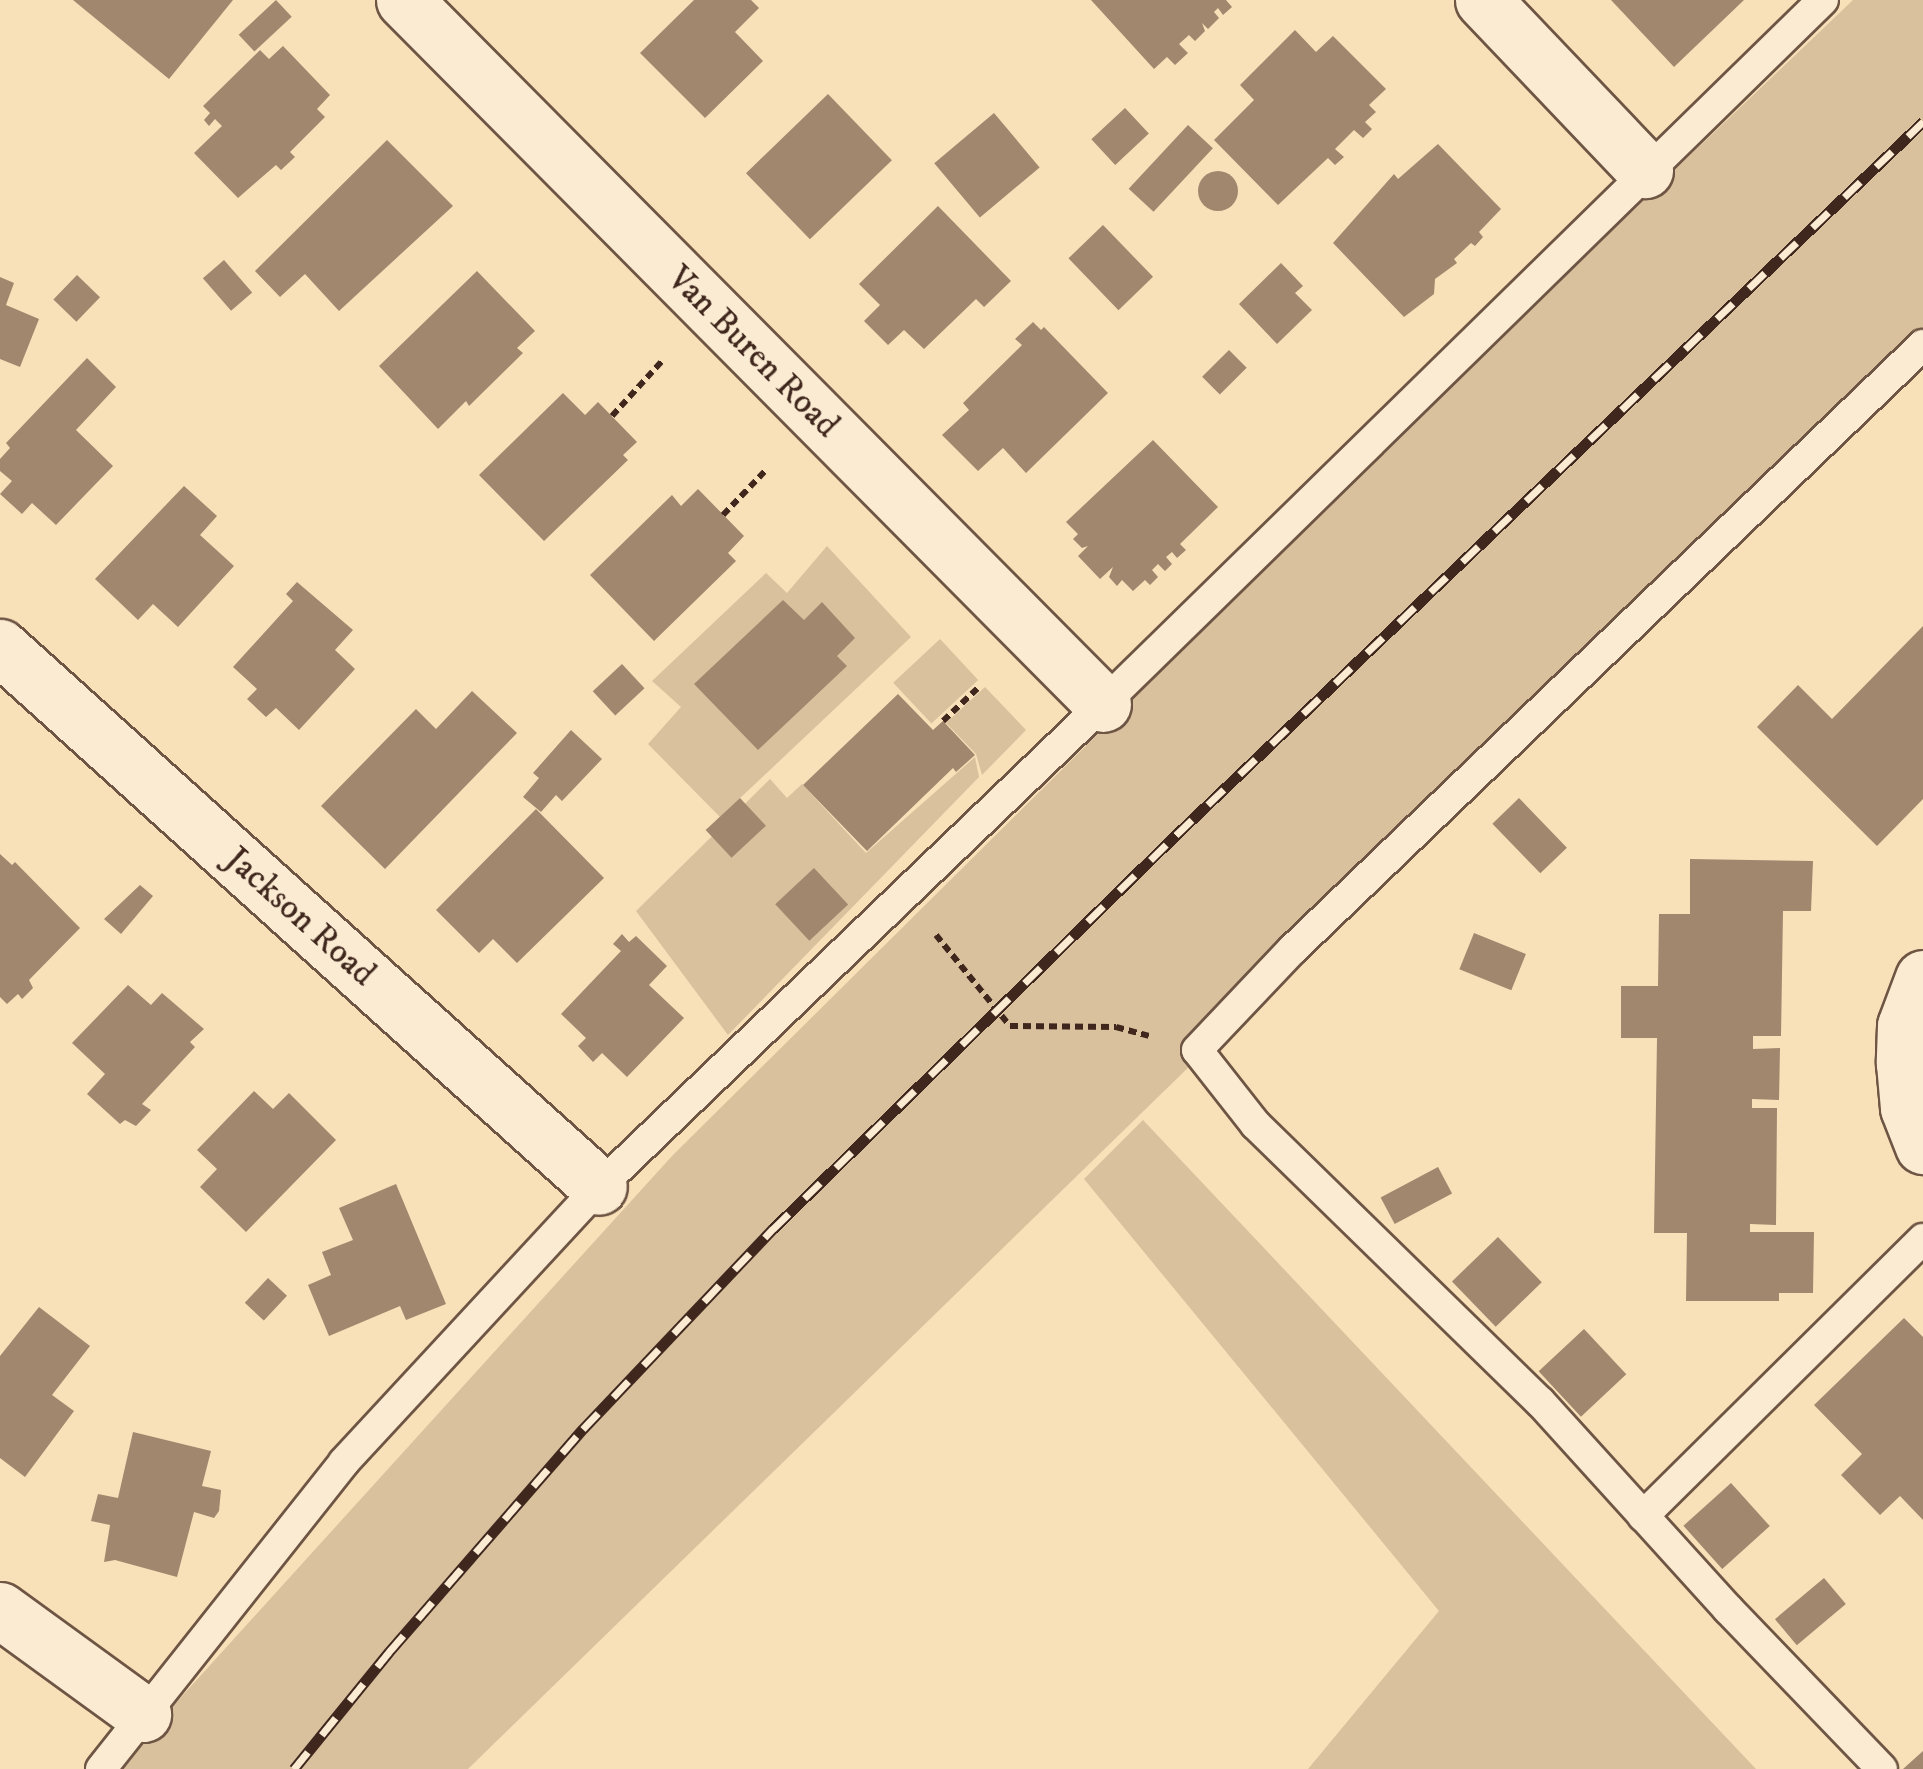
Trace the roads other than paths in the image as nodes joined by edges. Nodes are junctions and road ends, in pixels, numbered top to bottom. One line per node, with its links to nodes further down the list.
1 (404, 0): 7 (street, Van Buren Road)
2 (1483, 0): 4 (street)
3 (1823, 0): 4 (lane)
4 (1645, 170): 7 (lane)
5 (1923, 345): 12 (lane)
6 (0, 647): 10 (street, Jackson Road)
7 (1103, 704): 10 (lane)
8 (1923, 978): 9 (street)
9 (1923, 1146)
10 (600, 1188): 14 (lane)
11 (1923, 1239): 12 (lane)
12 (1643, 1516): 16 (lane)
13 (0, 1610): 14 (street)
14 (143, 1714): 15 (lane)
15 (101, 1769)
16 (1882, 1769)

